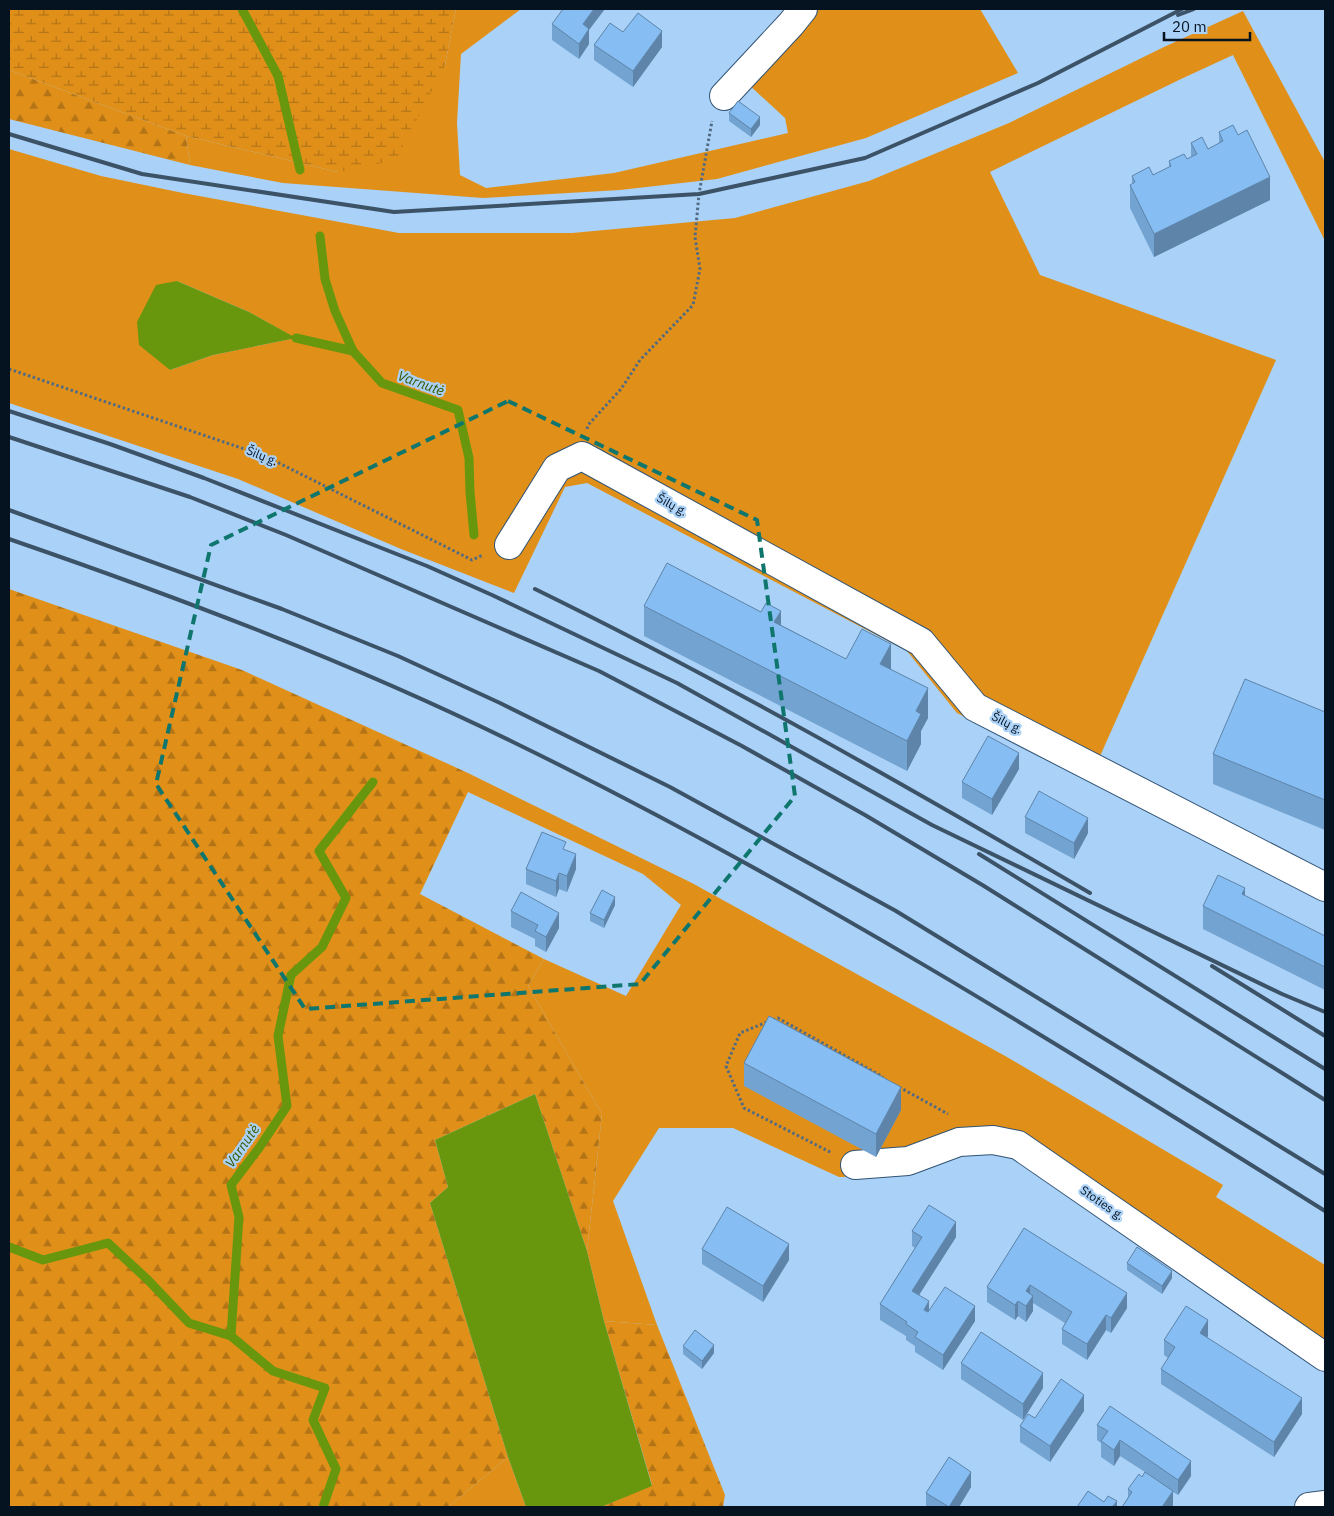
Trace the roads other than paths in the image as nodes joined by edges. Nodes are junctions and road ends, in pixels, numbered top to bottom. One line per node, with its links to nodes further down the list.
1 (803, 9): 2 (street)
2 (724, 96)
3 (509, 545): 4 (street, Šilų g.)
4 (1325, 887)
5 (854, 1165): 6 (street, Stoties g.)
6 (1325, 1357)
7 (1325, 1504): 8 (street)
8 (1309, 1507)

